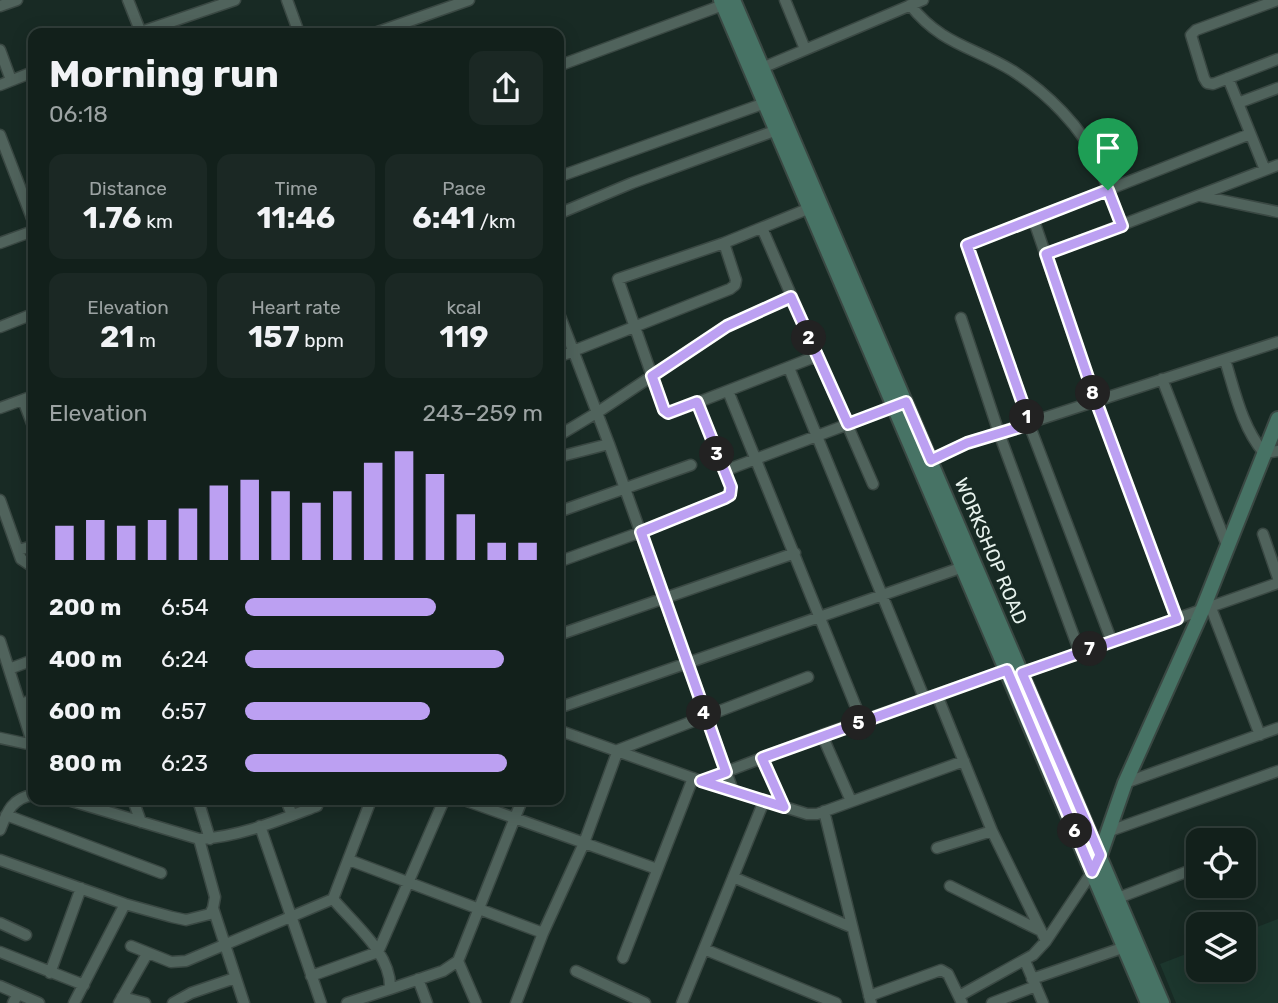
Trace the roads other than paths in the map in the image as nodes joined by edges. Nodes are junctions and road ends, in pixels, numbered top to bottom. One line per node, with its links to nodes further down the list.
1 (17, 0): 11 (street)
2 (128, 0): 12 (street)
3 (235, 0): 13 (street)
4 (287, 0): 14 (street)
5 (469, 0): 15 (street)
6 (785, 0): 16 (street)
7 (923, 0): 10 (street)
8 (1278, 0): 22 (street)
9 (725, 2): 19 (street); 20 (main road, WORKSHOP ROAD); 26 (main road, WORKSHOP ROAD)
10 (910, 5): 16 (street); 36 (street)
11 (0, 6)
12 (138, 28)
13 (154, 28)
14 (297, 28)
15 (389, 28)
16 (805, 49): 20 (street)
17 (0, 50): 23 (street)
18 (1278, 59): 22 (street)
19 (564, 64)
20 (762, 68): 67 (main road, WORKSHOP ROAD)
21 (28, 74): 23 (street)
22 (1228, 78): 27 (street)
23 (11, 80): 24 (street)
24 (0, 85)
25 (1278, 88): 27 (street)
26 (765, 103): 28 (main road, WORKSHOP ROAD); 35 (street)
27 (1238, 103): 29 (street)
28 (777, 130): 39 (main road, WORKSHOP ROAD); 40 (street)
29 (1250, 134): 34 (street); 36 (street)
30 (0, 135): 31 (street)
31 (11, 162): 33 (street); 38 (street)
32 (1278, 165): 34 (street)
33 (0, 166)
34 (1265, 170): 37 (street)
35 (564, 175)
36 (1108, 190): 42 (street); 43 (street)
37 (1200, 196): 41 (street); 43 (street)
38 (28, 208)
39 (810, 208): 44 (street); 67 (main road, WORKSHOP ROAD)
40 (564, 212)
41 (1278, 212)
42 (1034, 221): 48 (street); 72 (street)
43 (1122, 226): 48 (street)
44 (762, 228): 47 (street); 49 (street)
45 (28, 233): 46 (street)
46 (0, 243)
47 (724, 243): 52 (street); 52 (street)
48 (1046, 254): 65 (street)
49 (791, 297): 58 (street); 61 (street)
50 (28, 316): 53 (street)
51 (961, 318): 74 (street)
52 (634, 326): 56 (street); 61 (street)
53 (0, 327)
54 (564, 327): 56 (street)
55 (1278, 342): 59 (street)
56 (573, 351): 57 (street); 69 (street)
57 (564, 355)
58 (817, 356): 60 (street); 71 (street)
59 (1225, 360): 62 (street); 77 (street)
60 (789, 368): 63 (street); 75 (street)
61 (652, 376): 66 (street); 69 (street)
62 (1162, 379): 65 (street); 90 (street)
63 (728, 391): 66 (street); 79 (street)
64 (28, 398): 68 (street)
65 (1096, 401): 72 (street); 101 (street)
66 (697, 402): 82 (street)
67 (900, 404): 71 (street); 80 (main road, WORKSHOP ROAD); 95 (main road, WORKSHOP ROAD)
68 (0, 408)
69 (598, 412): 73 (street); 76 (street)
70 (1278, 419): 77 (main road)
71 (848, 424): 75 (street); 83 (street)
72 (1030, 424): 74 (street); 104 (street)
73 (564, 432)
74 (999, 433): 80 (street); 105 (street)
75 (817, 436): 79 (street); 97 (street)
76 (609, 444): 78 (street); 84 (street)
77 (1271, 452): 90 (main road)
78 (564, 455)
79 (757, 459): 82 (street); 92 (street)
80 (931, 460): 110 (main road, WORKSHOP ROAD)
81 (691, 465): 84 (street)
82 (724, 471): 87 (street)
83 (873, 484)
84 (626, 489): 86 (street); 87 (street)
85 (0, 499): 91 (street)
86 (564, 510)
87 (641, 532): 93 (street); 98 (street)
88 (1263, 534): 96 (street)
89 (28, 547): 91 (street)
90 (1228, 549): 99 (main road)
91 (18, 550): 94 (street)
92 (795, 553): 98 (street); 100 (street)
93 (564, 560)
94 (28, 564)
95 (963, 567): 97 (street); 109 (main road, WORKSHOP ROAD)
96 (1278, 581): 99 (street)
97 (881, 597): 100 (street); 113 (street)
98 (666, 599): 102 (street); 107 (street)
99 (1207, 609): 101 (street); 123 (street); 132 (main road)
100 (819, 615): 107 (street); 118 (street)
101 (1177, 619): 104 (street)
102 (564, 633)
103 (0, 641): 108 (street)
104 (1112, 642): 105 (street)
105 (1080, 653): 110 (street)
106 (28, 662): 108 (street)
107 (688, 663): 116 (street); 117 (street)
108 (9, 669): 115 (street)
109 (1007, 670): 112 (street); 163 (main road, WORKSHOP ROAD)
110 (1022, 673): 159 (main road, WORKSHOP ROAD)
111 (808, 677): 117 (street)
112 (937, 695): 113 (street); 128 (street)
113 (925, 699): 118 (street)
114 (28, 702): 115 (street)
115 (20, 704): 120 (street)
116 (564, 706)
117 (705, 716): 126 (street); 130 (street)
118 (862, 722): 122 (street)
119 (1278, 728): 123 (street)
120 (28, 729)
121 (564, 732): 126 (street)
122 (822, 734): 127 (street); 135 (street)
123 (1259, 735): 132 (street)
124 (0, 738): 125 (street)
125 (28, 744)
126 (618, 750): 131 (street); 157 (street)
127 (762, 758): 130 (street); 146 (street)
128 (964, 761): 135 (street); 153 (street)
129 (1278, 771): 154 (street)
130 (726, 772): 131 (street); 133 (street)
131 (697, 779): 133 (street); 162 (street)
132 (1125, 783): 154 (main road)
133 (733, 792): 136 (street)
134 (28, 796): 149 (street)
135 (851, 801): 147 (street)
136 (764, 802): 146 (street); 166 (street)
137 (85, 805): 151 (street)
138 (135, 805): 151 (street)
139 (200, 805): 156 (street)
140 (288, 805): 148 (street)
141 (369, 805): 161 (street)
142 (442, 805): 167 (street)
143 (477, 805): 150 (street)
144 (521, 805): 150 (street)
145 (317, 806): 148 (street)
146 (784, 807): 147 (street)
147 (824, 811): 177 (street)
148 (292, 815): 152 (street)
149 (3, 816): 165 (street)
150 (515, 819): 157 (street); 174 (street)
151 (141, 822): 155 (street)
152 (260, 826): 156 (street); 175 (street)
153 (992, 831): 158 (street); 178 (street)
154 (1107, 832): 159 (main road)
155 (199, 839): 156 (street); 173 (street)
156 (210, 839)
157 (584, 844): 162 (street); 179 (street)
158 (937, 848)
159 (1100, 855): 163 (main road); 170 (main road, WORKSHOP ROAD)
160 (0, 860): 169 (street)
161 (349, 860): 167 (street); 171 (street)
162 (657, 869): 189 (street)
163 (1092, 872): 181 (street); 184 (main road, WORKSHOP ROAD)
164 (1186, 872): 170 (street)
165 (161, 873)
166 (733, 877): 177 (street); 185 (street)
167 (409, 883): 174 (street); 187 (street)
168 (950, 886): 178 (street)
169 (81, 888): 172 (street); 193 (street)
170 (1118, 898): 222 (main road, WORKSHOP ROAD)
171 (333, 900): 175 (street); 187 (street)
172 (125, 904): 173 (street); 198 (street)
173 (213, 908): 182 (street)
174 (478, 908): 179 (street); 190 (street)
175 (290, 916): 182 (street); 194 (street)
176 (0, 923): 180 (street)
177 (851, 927): 205 (street)
178 (1040, 930): 181 (street)
179 (543, 933): 215 (street)
180 (26, 935)
181 (1046, 941): 191 (street)
182 (223, 944): 188 (street); 195 (street)
183 (131, 946): 188 (street)
184 (1125, 947): 197 (street); 221 (main road, WORKSHOP ROAD)
185 (704, 950): 217 (street); 218 (street)
186 (0, 951): 193 (street)
187 (378, 952): 194 (street); 200 (street)
188 (147, 954): 203 (street)
189 (623, 958)
190 (458, 961): 196 (street); 214 (street)
191 (1025, 961): 197 (street); 202 (street)
192 (576, 971): 216 (street)
193 (50, 973): 198 (street)
194 (312, 976): 211 (street)
195 (235, 978): 209 (street); 210 (street)
196 (418, 979): 200 (street); 213 (street)
197 (1034, 982): 219 (street); 220 (street)
198 (84, 985): 207 (street)
199 (0, 986): 201 (street)
200 (390, 989): 204 (street)
201 (15, 998): 206 (street)
202 (960, 999): 205 (street)
203 (120, 1000): 208 (street)
204 (369, 1000): 212 (street)
205 (870, 1000)
206 (39, 1003)
207 (74, 1003)
208 (145, 1003)
209 (173, 1003)
210 (244, 1003)
211 (321, 1003)
212 (347, 1003)
213 (428, 1003)
214 (476, 1003)
215 (516, 1003)
216 (645, 1003)
217 (682, 1003)
218 (836, 1003)
219 (992, 1003)
220 (1043, 1003)
221 (1148, 1003)
222 (1162, 1003)

